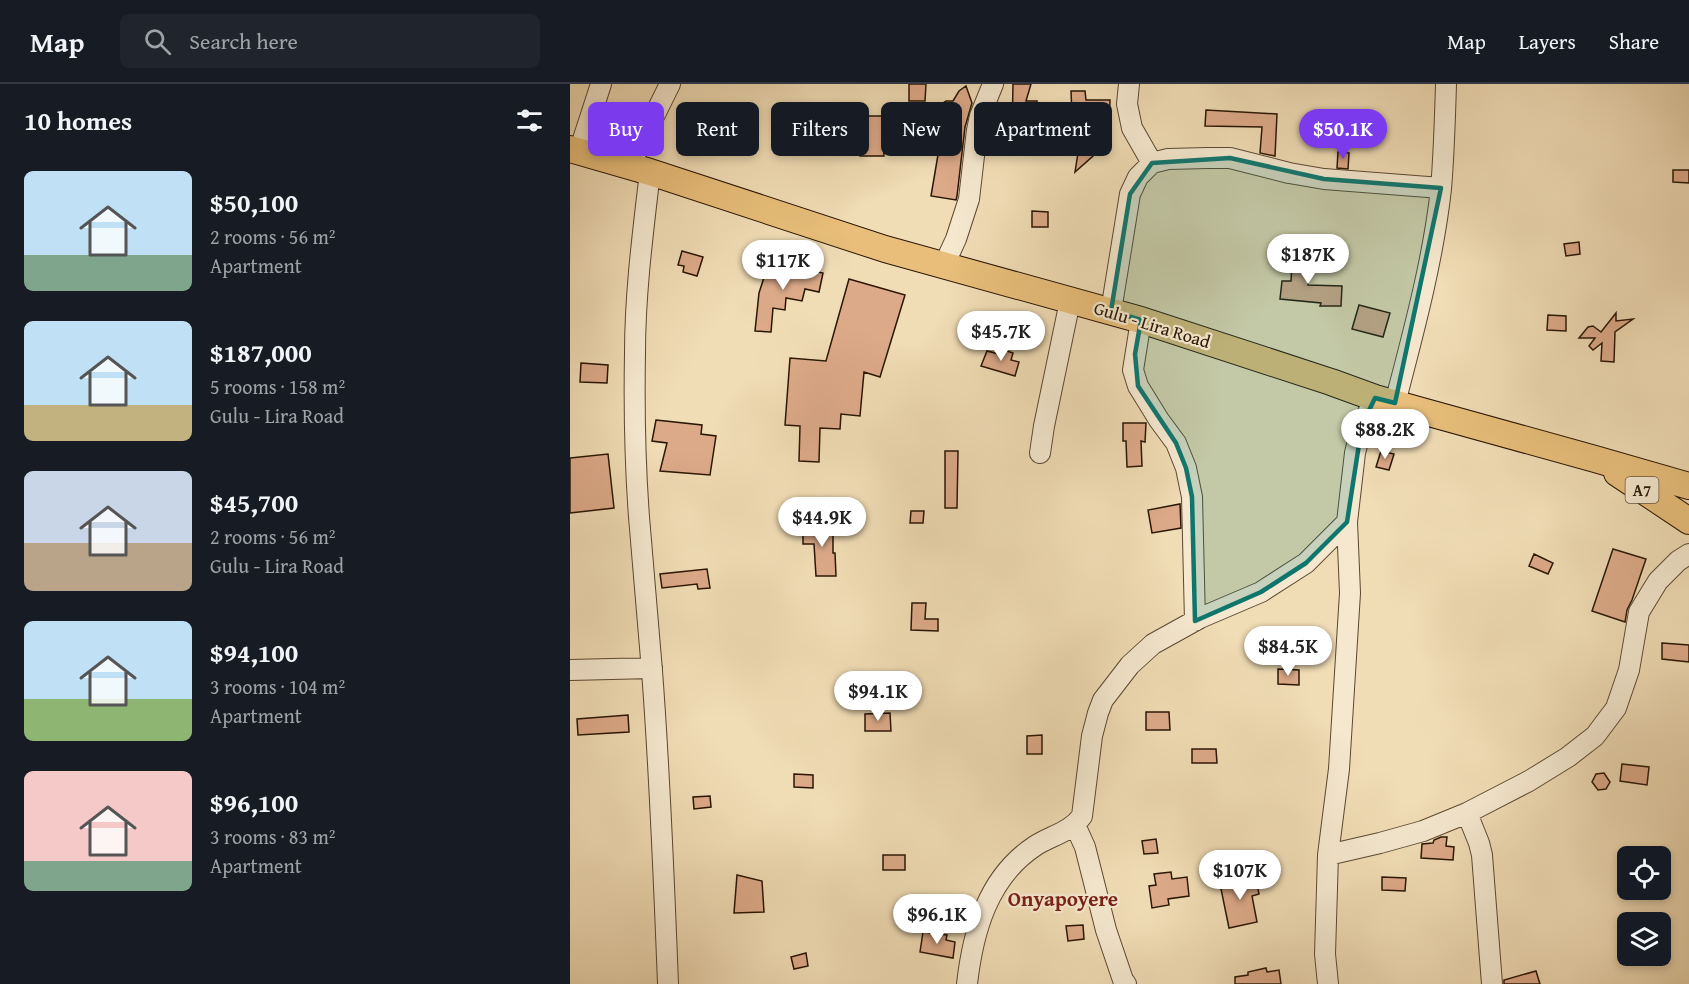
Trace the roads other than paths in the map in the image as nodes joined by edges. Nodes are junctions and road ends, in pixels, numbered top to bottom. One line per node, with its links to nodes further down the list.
1 (601, 84): 6 (street)
2 (670, 84): 8 (street)
3 (993, 84): 10 (street)
4 (1129, 84): 7 (street)
5 (1446, 84): 9 (street)
6 (574, 151): 8 (main road, Gulu - Lira Road / A7)
7 (1152, 163): 9 (street); 12 (street)
8 (640, 170): 10 (main road, Gulu - Lira Road / A7); 22 (street)
9 (1441, 188): 14 (street)
10 (944, 265): 11 (main road, Gulu - Lira Road / A7)
11 (1070, 301): 12 (main road, Gulu - Lira Road / A7); 15 (street)
12 (1111, 311): 13 (main road, Gulu - Lira Road / A7)
13 (1141, 320): 14 (main road, Gulu - Lira Road / A7); 21 (street)
14 (1385, 401): 16 (main road, Gulu - Lira Road / A7); 19 (street)
15 (1040, 453)
16 (1595, 459): 17 (main road, A7); 18 (main road, A7)
17 (1689, 486)
18 (1689, 521)
19 (1347, 522): 21 (street); 26 (street)
20 (1689, 554): 24 (street)
21 (1195, 621): 25 (street)
22 (652, 668): 23 (street); 27 (street)
23 (570, 670)
24 (1467, 813): 26 (street); 31 (street)
25 (1074, 825): 28 (street); 29 (street)
26 (1328, 855): 30 (street)
27 (668, 984)
28 (967, 984)
29 (1126, 984)
30 (1328, 984)
31 (1492, 984)

